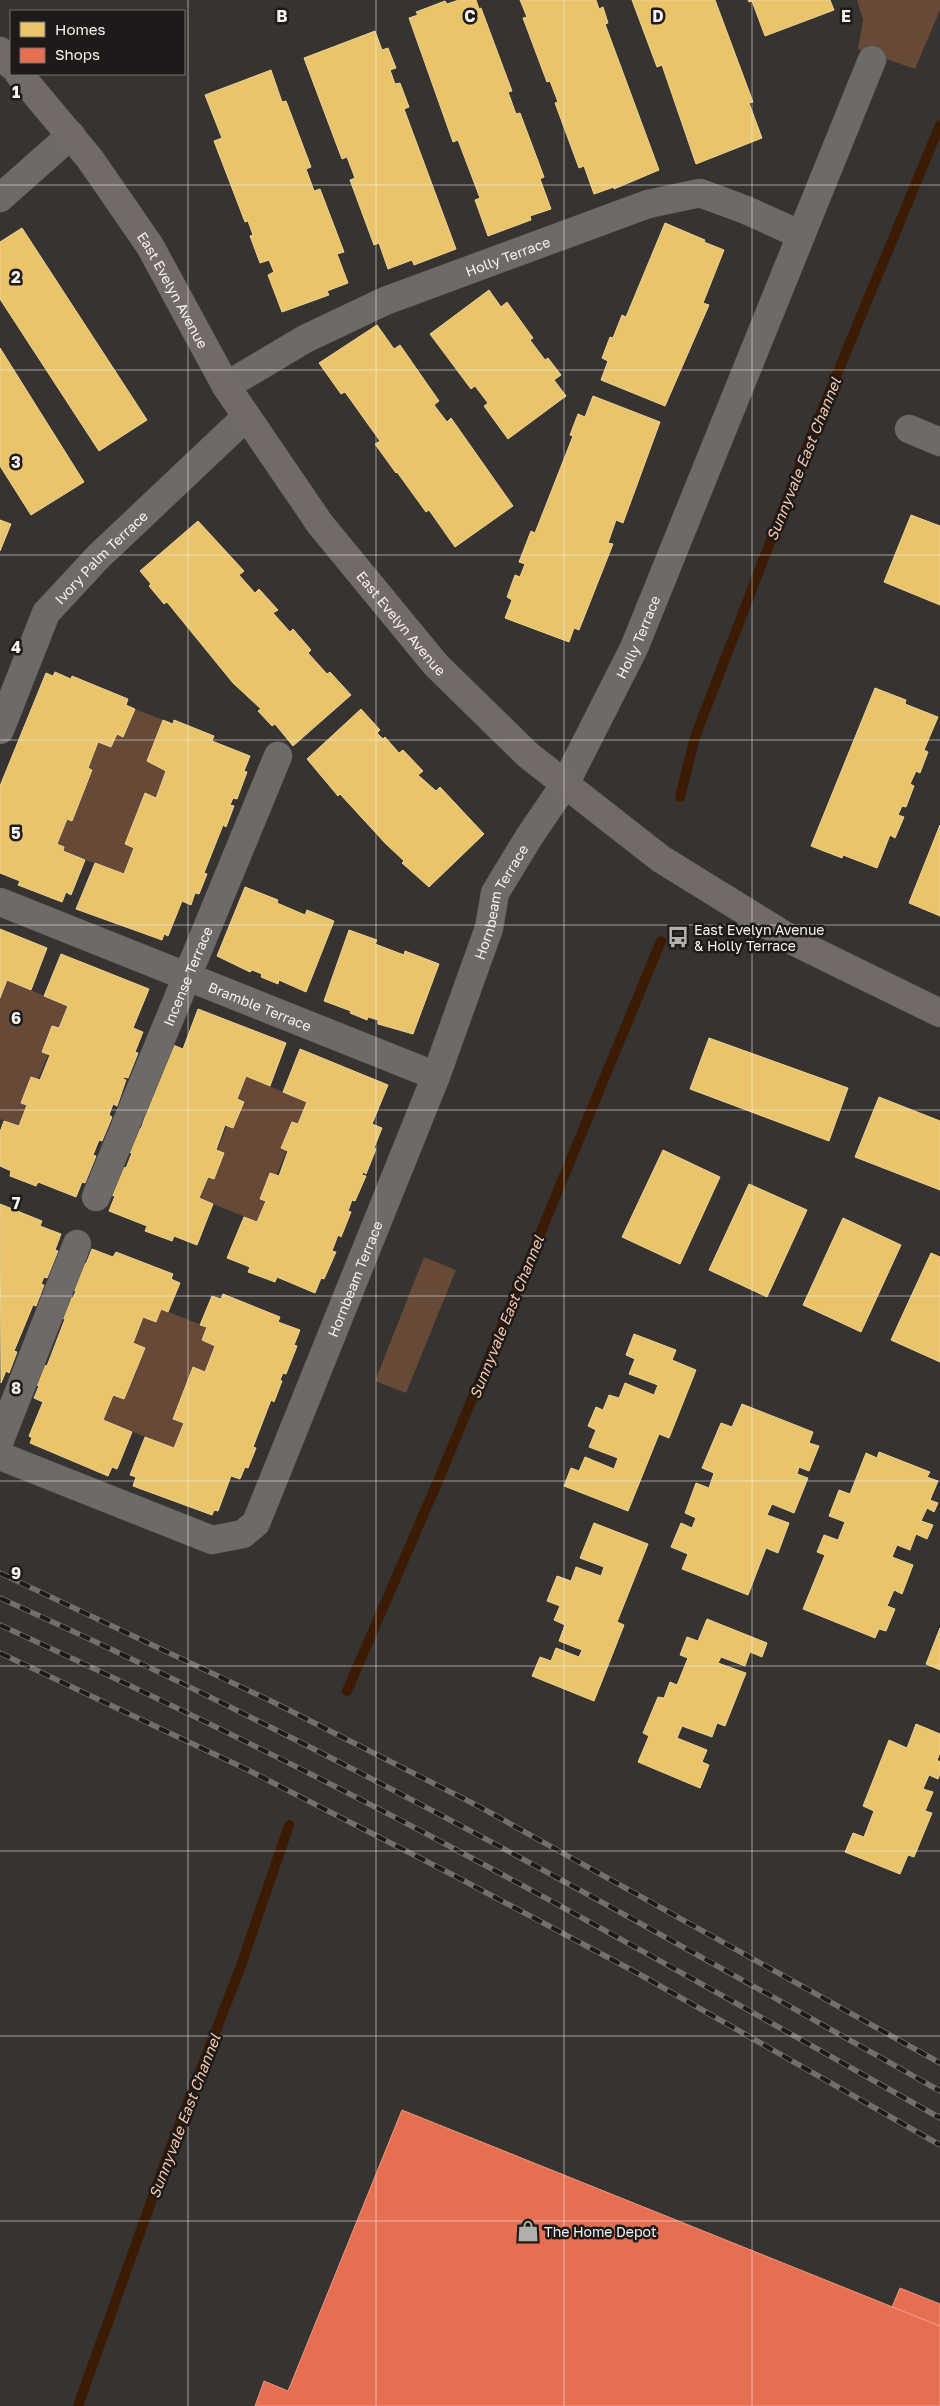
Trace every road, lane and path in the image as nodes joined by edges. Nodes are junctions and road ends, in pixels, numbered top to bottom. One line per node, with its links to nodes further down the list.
1 (0, 51): 3 (main road)
2 (872, 60): 7 (street, Holly Terrace)
3 (10, 63)
4 (20, 75): 5 (main road, East Evelyn Avenue)
5 (71, 135): 6 (street); 8 (main road, East Evelyn Avenue)
6 (0, 198)
7 (801, 235): 8 (street, Holly Terrace); 14 (street, Holly Terrace)
8 (226, 386): 9 (main road, East Evelyn Avenue)
9 (246, 417): 12 (street, Ivory Palm Terrace); 14 (main road, East Evelyn Avenue)
10 (909, 430): 11 (street)
11 (940, 442)
12 (0, 730)
13 (278, 756): 16 (street, Incense Terrace)
14 (565, 784): 17 (main road, East Evelyn Avenue); 18 (street, Hornbeam Terrace)
15 (0, 902): 16 (street, Bramble Terrace)
16 (187, 976): 18 (street, Bramble Terrace); 19 (street, Incense Terrace)
17 (940, 1013)
18 (436, 1076): 22 (street, Hornbeam Terrace)
19 (96, 1197)
20 (77, 1244): 21 (street)
21 (0, 1440)
22 (0, 1456)

